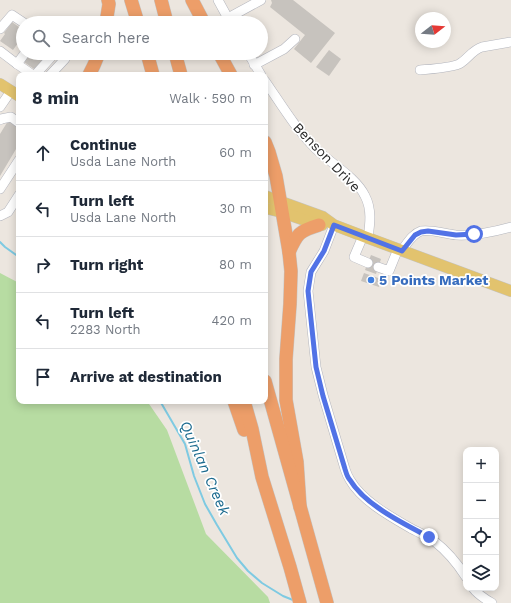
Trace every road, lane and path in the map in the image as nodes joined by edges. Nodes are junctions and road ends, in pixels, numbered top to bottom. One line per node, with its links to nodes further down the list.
1 (108, 0): 7 (highway)
2 (131, 0): 8 (highway)
3 (161, 0): 9 (highway)
4 (192, 0): 10 (highway)
5 (218, 0): 11 (street)
6 (261, 0): 12 (street)
7 (107, 16)
8 (136, 16)
9 (165, 16)
10 (200, 16)
11 (227, 16)
12 (235, 16)
13 (16, 17): 14 (street)
14 (0, 29)
15 (295, 39): 18 (street)
16 (511, 42): 30 (street)
17 (0, 51): 28 (street)
18 (268, 58)
19 (20, 60): 28 (street)
20 (48, 60): 32 (street)
21 (64, 60): 33 (street)
22 (96, 60): 34 (highway)
23 (149, 60): 35 (highway)
24 (177, 60): 36 (highway)
25 (222, 60): 37 (highway)
26 (252, 60): 29 (street)
27 (263, 60): 29 (street)
28 (17, 64): 31 (street)
29 (254, 65): 38 (street)
30 (420, 70)
31 (29, 72)
32 (37, 72)
33 (53, 72)
34 (90, 72)
35 (152, 72)
36 (180, 72)
37 (228, 72)
38 (259, 72)
39 (0, 84): 41 (main road)
40 (268, 86): 56 (street, Benson Drive)
41 (16, 94): 42 (street)
42 (0, 107)
43 (0, 120): 44 (street)
44 (16, 121)
45 (268, 150): 50 (highway)
46 (16, 165): 47 (street)
47 (0, 189)
48 (268, 198): 50 (main road)
49 (16, 200): 52 (street)
50 (281, 207): 51 (main road); 53 (main road); 54 (main road); 58 (highway)
51 (268, 208)
52 (0, 216)
53 (319, 225): 54 (main road); 58 (highway)
54 (334, 225): 56 (main road); 67 (street)
55 (511, 227): 57 (street)
56 (365, 237): 57 (main road); 59 (street, Benson Drive)
57 (400, 250): 60 (street); 61 (main road)
58 (289, 252): 66 (highway)
59 (368, 263)
60 (378, 267)
61 (511, 290)
62 (268, 392): 66 (highway)
63 (235, 404): 65 (highway)
64 (245, 404): 65 (highway)
65 (262, 477): 69 (highway)
66 (300, 506): 70 (highway)
67 (463, 574)
68 (474, 591): 71 (street)
69 (300, 603)
70 (327, 603)
71 (492, 603)

